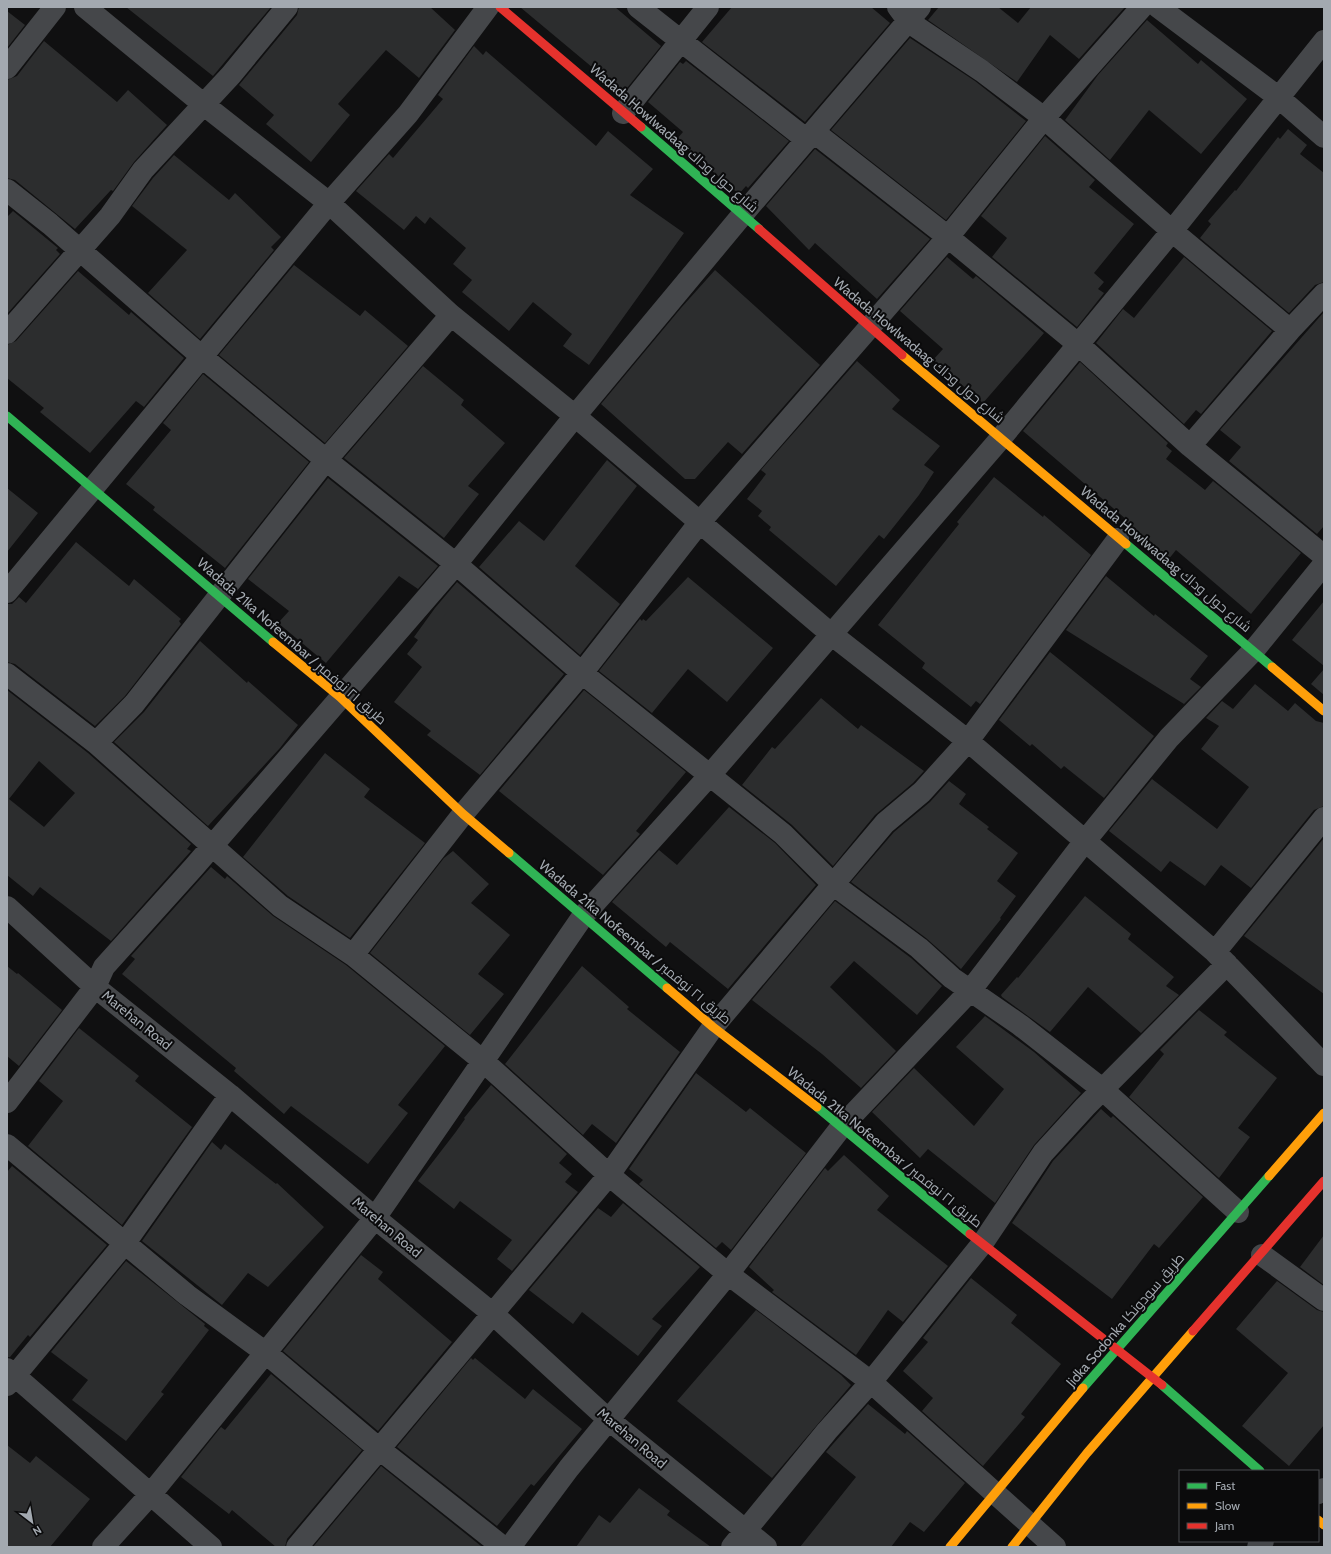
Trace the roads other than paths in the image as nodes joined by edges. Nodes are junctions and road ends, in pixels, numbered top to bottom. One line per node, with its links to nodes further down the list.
1 (55, 7): 13 (street)
2 (85, 7): 15 (street)
3 (287, 7): 15 (street)
4 (488, 7): 21 (street)
5 (500, 7): 16 (street, Wadada Howlwadaag شارع حول وداك)
6 (638, 7): 12 (street)
7 (708, 7): 12 (street)
8 (1142, 7): 17 (street)
9 (1158, 7): 14 (street)
10 (909, 12): 17 (street); 18 (street)
11 (1324, 41): 14 (street)
12 (680, 42): 16 (street); 18 (street)
13 (7, 68)
14 (1278, 97): 19 (street); 23 (street)
15 (203, 104): 21 (street); 25 (street)
16 (623, 113): 22 (street, Wadada Howlwadaag شارع حول وداك)
17 (1044, 118): 23 (street); 24 (street)
18 (810, 136): 22 (street); 24 (street)
19 (1324, 137)
20 (7, 190): 25 (street)
21 (329, 203): 27 (street); 32 (street)
22 (743, 214): 28 (street, Wadada Howlwadaag شارع حول وداك); 34 (street)
23 (1172, 231): 29 (street); 31 (street)
24 (948, 238): 28 (street); 31 (street)
25 (79, 251): 30 (street); 32 (street)
26 (1324, 294): 29 (street)
27 (451, 315): 34 (street); 37 (street)
28 (870, 328): 35 (street, Wadada Howlwadaag شارع حول وداك); 39 (street)
29 (1290, 330): 36 (street)
30 (7, 333)
31 (1079, 345): 35 (street); 36 (street)
32 (201, 356): 37 (street); 38 (street)
33 (7, 416): 38 (street, Wadada 21ka Nofeembar / طريق ٢١ نوفمبر)
34 (575, 416): 39 (street); 42 (street)
35 (1001, 438): 40 (street, Wadada Howlwadaag شارع حول وداك); 46 (street)
36 (1190, 446): 41 (street)
37 (326, 460): 42 (street); 45 (street)
38 (94, 488): 44 (street); 45 (street, Wadada 21ka Nofeembar / طريق ٢١ نوفمبر)
39 (700, 522): 46 (street); 48 (street)
40 (1118, 539): 47 (street, Wadada Howlwadaag شارع حول وداك); 52 (street)
41 (1324, 556)
42 (456, 564): 48 (street); 50 (street)
43 (1324, 564): 47 (street)
44 (7, 592)
45 (219, 597): 50 (street, Wadada 21ka Nofeembar / طريق ٢١ نوفمبر); 53 (street)
46 (831, 634): 52 (street); 54 (street)
47 (1254, 650): 51 (street, Wadada Howlwadaag شارع حول وداك); 57 (street)
48 (582, 673): 54 (street); 55 (street)
49 (7, 674): 53 (street)
50 (340, 697): 55 (street, Wadada 21ka Nofeembar / طريق ٢١ نوفمبر); 58 (street)
51 (1324, 711)
52 (968, 741): 57 (street); 59 (street)
53 (96, 743): 58 (street)
54 (710, 775): 59 (street); 61 (street)
55 (463, 814): 61 (street, Wadada 21ka Nofeembar / طريق ٢١ نوفمبر); 62 (street)
56 (1324, 818): 63 (street)
57 (1085, 841): 63 (street); 65 (street)
58 (212, 846): 62 (street); 64 (street)
59 (834, 885): 65 (street); 66 (street)
60 (7, 907): 64 (street, Marehan Road)
61 (584, 916): 66 (street, Wadada 21ka Nofeembar / طريق ٢١ نوفمبر); 67 (street)
62 (353, 955): 67 (street)
63 (1221, 958): 68 (street); 69 (street)
64 (96, 987): 70 (street, Marehan Road); 71 (street)
65 (970, 991): 69 (street); 73 (street)
66 (713, 1027): 73 (street, Wadada 21ka Nofeembar / طريق ٢١ نوفمبر); 75 (street)
67 (483, 1061): 75 (street); 78 (street)
68 (1324, 1065)
69 (1102, 1089): 77 (street); 80 (street)
70 (230, 1095): 78 (street, Marehan Road); 79 (street)
71 (7, 1102)
72 (1324, 1113): 77 (street, Jidka Sodonka طريق سودونكا)
73 (842, 1126): 80 (street, Wadada 21ka Nofeembar / طريق ٢١ نوفمبر); 82 (street)
74 (7, 1145): 79 (street)
75 (609, 1175): 82 (street); 84 (street)
76 (1324, 1181): 81 (street)
77 (1238, 1212): 85 (street, Jidka Sodonka طريق سودونكا)
78 (374, 1218): 84 (street, Marehan Road); 86 (street)
79 (125, 1242): 86 (street); 87 (street)
80 (982, 1244): 85 (street, Wadada 21ka Nofeembar / طريق ٢١ نوفمبر); 89 (street)
81 (1262, 1255): 83 (street); 88 (street)
82 (728, 1274): 89 (street); 90 (street)
83 (1324, 1300)
84 (493, 1314): 90 (street, Marehan Road); 91 (street)
85 (1117, 1349): 88 (street, Wadada 21ka Nofeembar / طريق ٢١ نوفمبر); 93 (street, Jidka Sodonka طريق سودونكا)
86 (266, 1353): 91 (street); 94 (street)
87 (10, 1377): 94 (street)
88 (1153, 1377): 92 (street, Wadada 21ka Nofeembar / طريق ٢١ نوفمبر); 95 (street)
89 (871, 1382): 93 (street); 96 (street)
90 (609, 1420): 96 (street, Marehan Road); 101 (street)
91 (378, 1448): 99 (street); 100 (street)
92 (1259, 1470)
93 (994, 1493): 95 (street); 103 (street, Jidka Sodonka طريق سودونكا)
94 (150, 1495): 97 (street); 98 (street)
95 (1029, 1525): 104 (street); 105 (street)
96 (738, 1539): 102 (street, Marehan Road)
97 (103, 1547)
98 (211, 1547)
99 (297, 1547)
100 (503, 1547)
101 (510, 1547)
102 (766, 1547)
103 (950, 1547)
104 (1012, 1547)
105 (1055, 1547)

